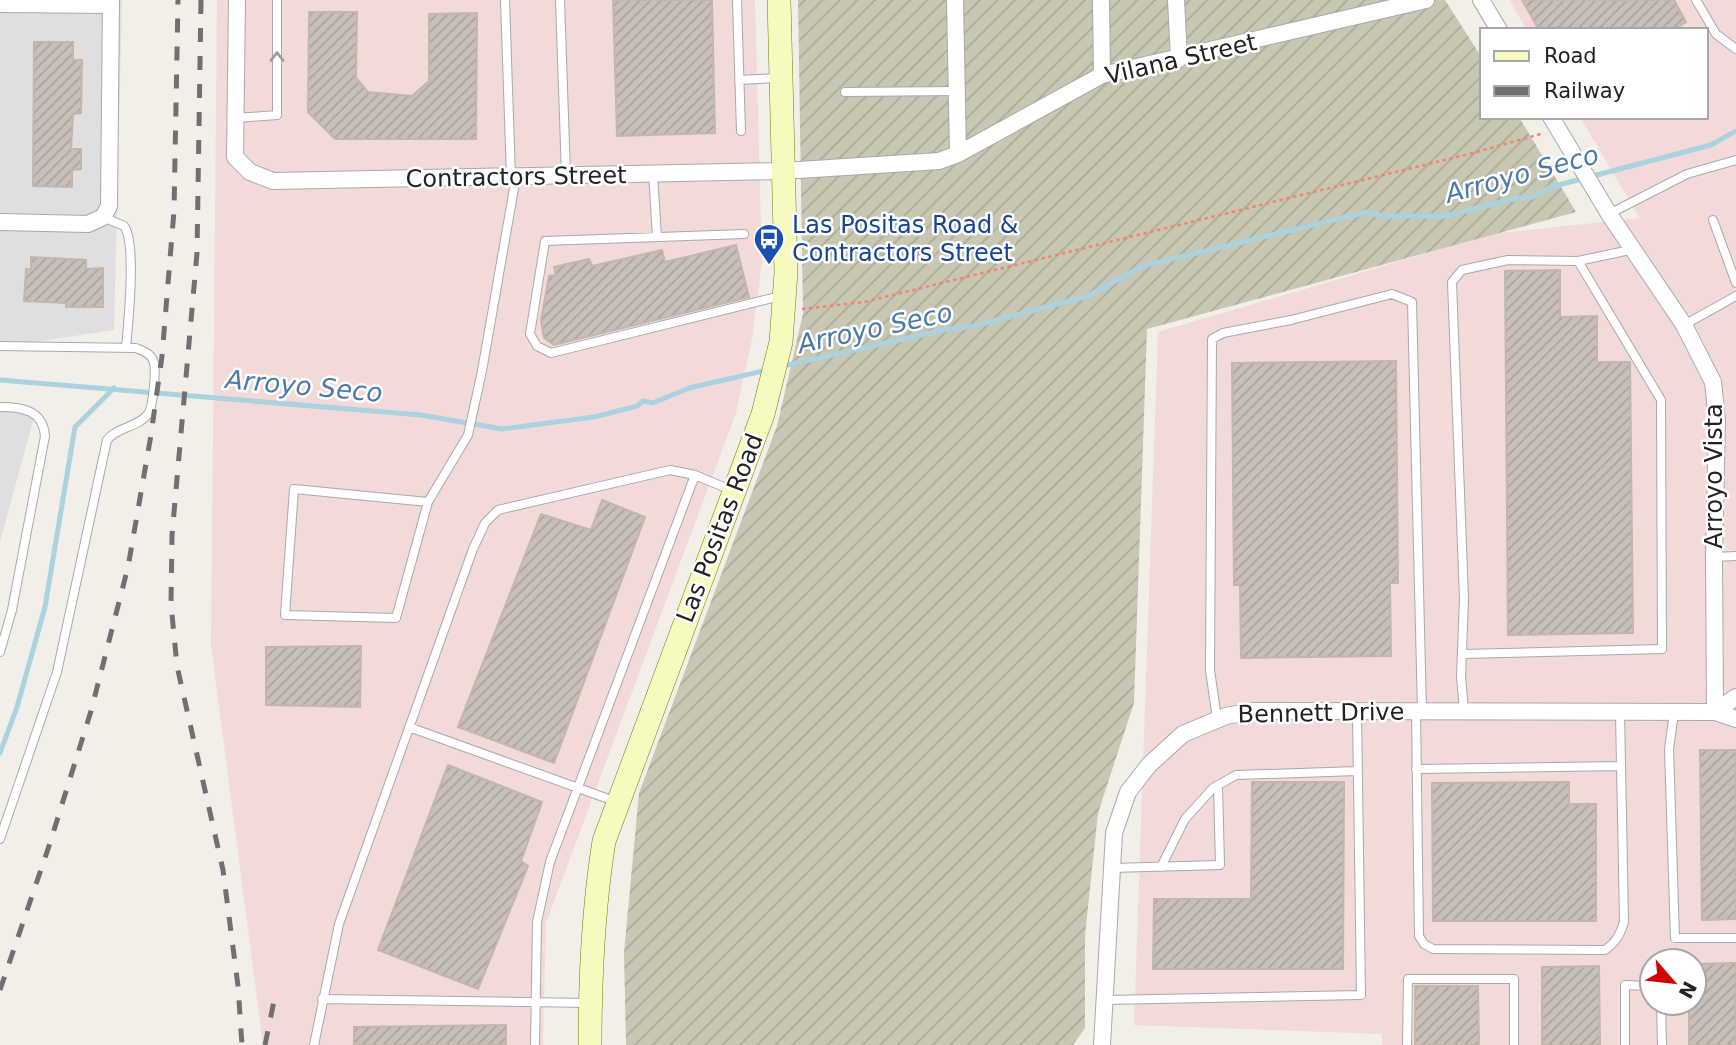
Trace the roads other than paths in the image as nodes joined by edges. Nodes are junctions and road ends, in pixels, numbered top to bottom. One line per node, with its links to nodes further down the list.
1 (237, 0): 24 (street)
2 (277, 0): 24 (lane, one-way to 2)
3 (505, 0): 32 (lane)
4 (560, 0): 31 (lane)
5 (737, 0): 21 (lane)
6 (779, 0): 20 (main road, Las Positas Road)
7 (955, 0): 22 (street)
8 (1101, 0): 19 (street)
9 (1176, 0): 18 (street)
10 (1426, 0): 15 (street, Vilana Street)
11 (1481, 0): 16 (street)
12 (1696, 0): 17 (lane)
13 (111, 2): 14 (street); 34 (street)
14 (0, 4)
15 (1373, 6): 18 (street, Vilana Street)
16 (1498, 28)
17 (1736, 49)
18 (1179, 59): 19 (street, Vilana Street)
19 (1102, 75): 27 (street, Vilana Street)
20 (781, 78): 21 (lane); 29 (main road, Las Positas Road)
21 (739, 80): 26 (lane)
22 (957, 91): 23 (lane); 27 (street)
23 (845, 92)
24 (235, 118): 32 (street, Contractors Street)
25 (1557, 127): 33 (street, Arroyo Vista)
26 (741, 131)
27 (958, 154): 29 (street, Vilana Street)
28 (1736, 160): 33 (lane)
29 (783, 171): 30 (street, Contractors Street); 43 (main road, Las Positas Road)
30 (653, 174): 31 (street, Contractors Street); 38 (lane)
31 (566, 176): 32 (street, Contractors Street)
32 (513, 177): 50 (lane)
33 (1609, 214): 39 (street, Arroyo Vista)
34 (103, 217): 36 (street); 46 (lane)
35 (1713, 220): 41 (lane)
36 (0, 222)
37 (744, 234): 38 (lane)
38 (657, 237): 43 (lane)
39 (1635, 249): 40 (lane); 44 (street, Arroyo Vista)
40 (1578, 261): 54 (lane); 54 (lane)
41 (1736, 283)
42 (1736, 296): 44 (lane)
43 (785, 303): 49 (main road, Las Positas Road)
44 (1684, 325): 52 (street, Arroyo Vista)
45 (0, 346): 46 (lane)
46 (125, 348): 71 (lane)
47 (0, 407): 53 (lane)
48 (695, 475): 49 (lane); 64 (lane); 69 (lane)
49 (734, 492): 70 (main road, Las Positas Road)
50 (428, 502): 50 (lane)
51 (1736, 556): 52 (lane)
52 (1714, 557): 61 (street, Arroyo Vista)
53 (0, 652)
54 (1462, 653): 58 (lane)
55 (1736, 697): 61 (street)
56 (1357, 711): 57 (street, Bennett Drive); 62 (street, Bennett Drive); 67 (lane)
57 (1419, 711): 58 (street, Bennett Drive); 62 (lane); 66 (lane)
58 (1464, 711): 59 (street, Bennett Drive)
59 (1620, 712): 60 (street, Bennett Drive); 65 (lane)
60 (1674, 712): 61 (street, Bennett Drive); 74 (lane)
61 (1715, 712): 63 (street, Bennett Drive)
62 (1217, 719): 73 (street, Bennett Drive)
63 (1736, 719)
64 (409, 727): 69 (lane); 76 (lane)
65 (1621, 766): 66 (lane); 66 (lane)
66 (1416, 769)
67 (1358, 771): 68 (lane); 77 (lane)
68 (1218, 785): 72 (lane); 72 (lane)
69 (577, 789): 70 (lane); 78 (lane)
70 (617, 802): 79 (main road, Las Positas Road)
71 (0, 839)
72 (1161, 867): 73 (lane)
73 (1112, 868): 77 (street, Bennett Drive)
74 (1736, 938)
75 (1638, 985): 87 (lane)
76 (322, 999): 78 (lane); 81 (lane)
77 (1104, 1000): 84 (street, Bennett Drive)
78 (536, 1002): 79 (lane); 82 (lane)
79 (590, 1003): 83 (main road, Las Positas Road)
80 (1661, 1017): 88 (lane)
81 (314, 1045)
82 (535, 1045)
83 (590, 1045)
84 (1102, 1045)
85 (1407, 1045): 86 (lane)
86 (1514, 1045)
87 (1625, 1045)
88 (1662, 1045)

